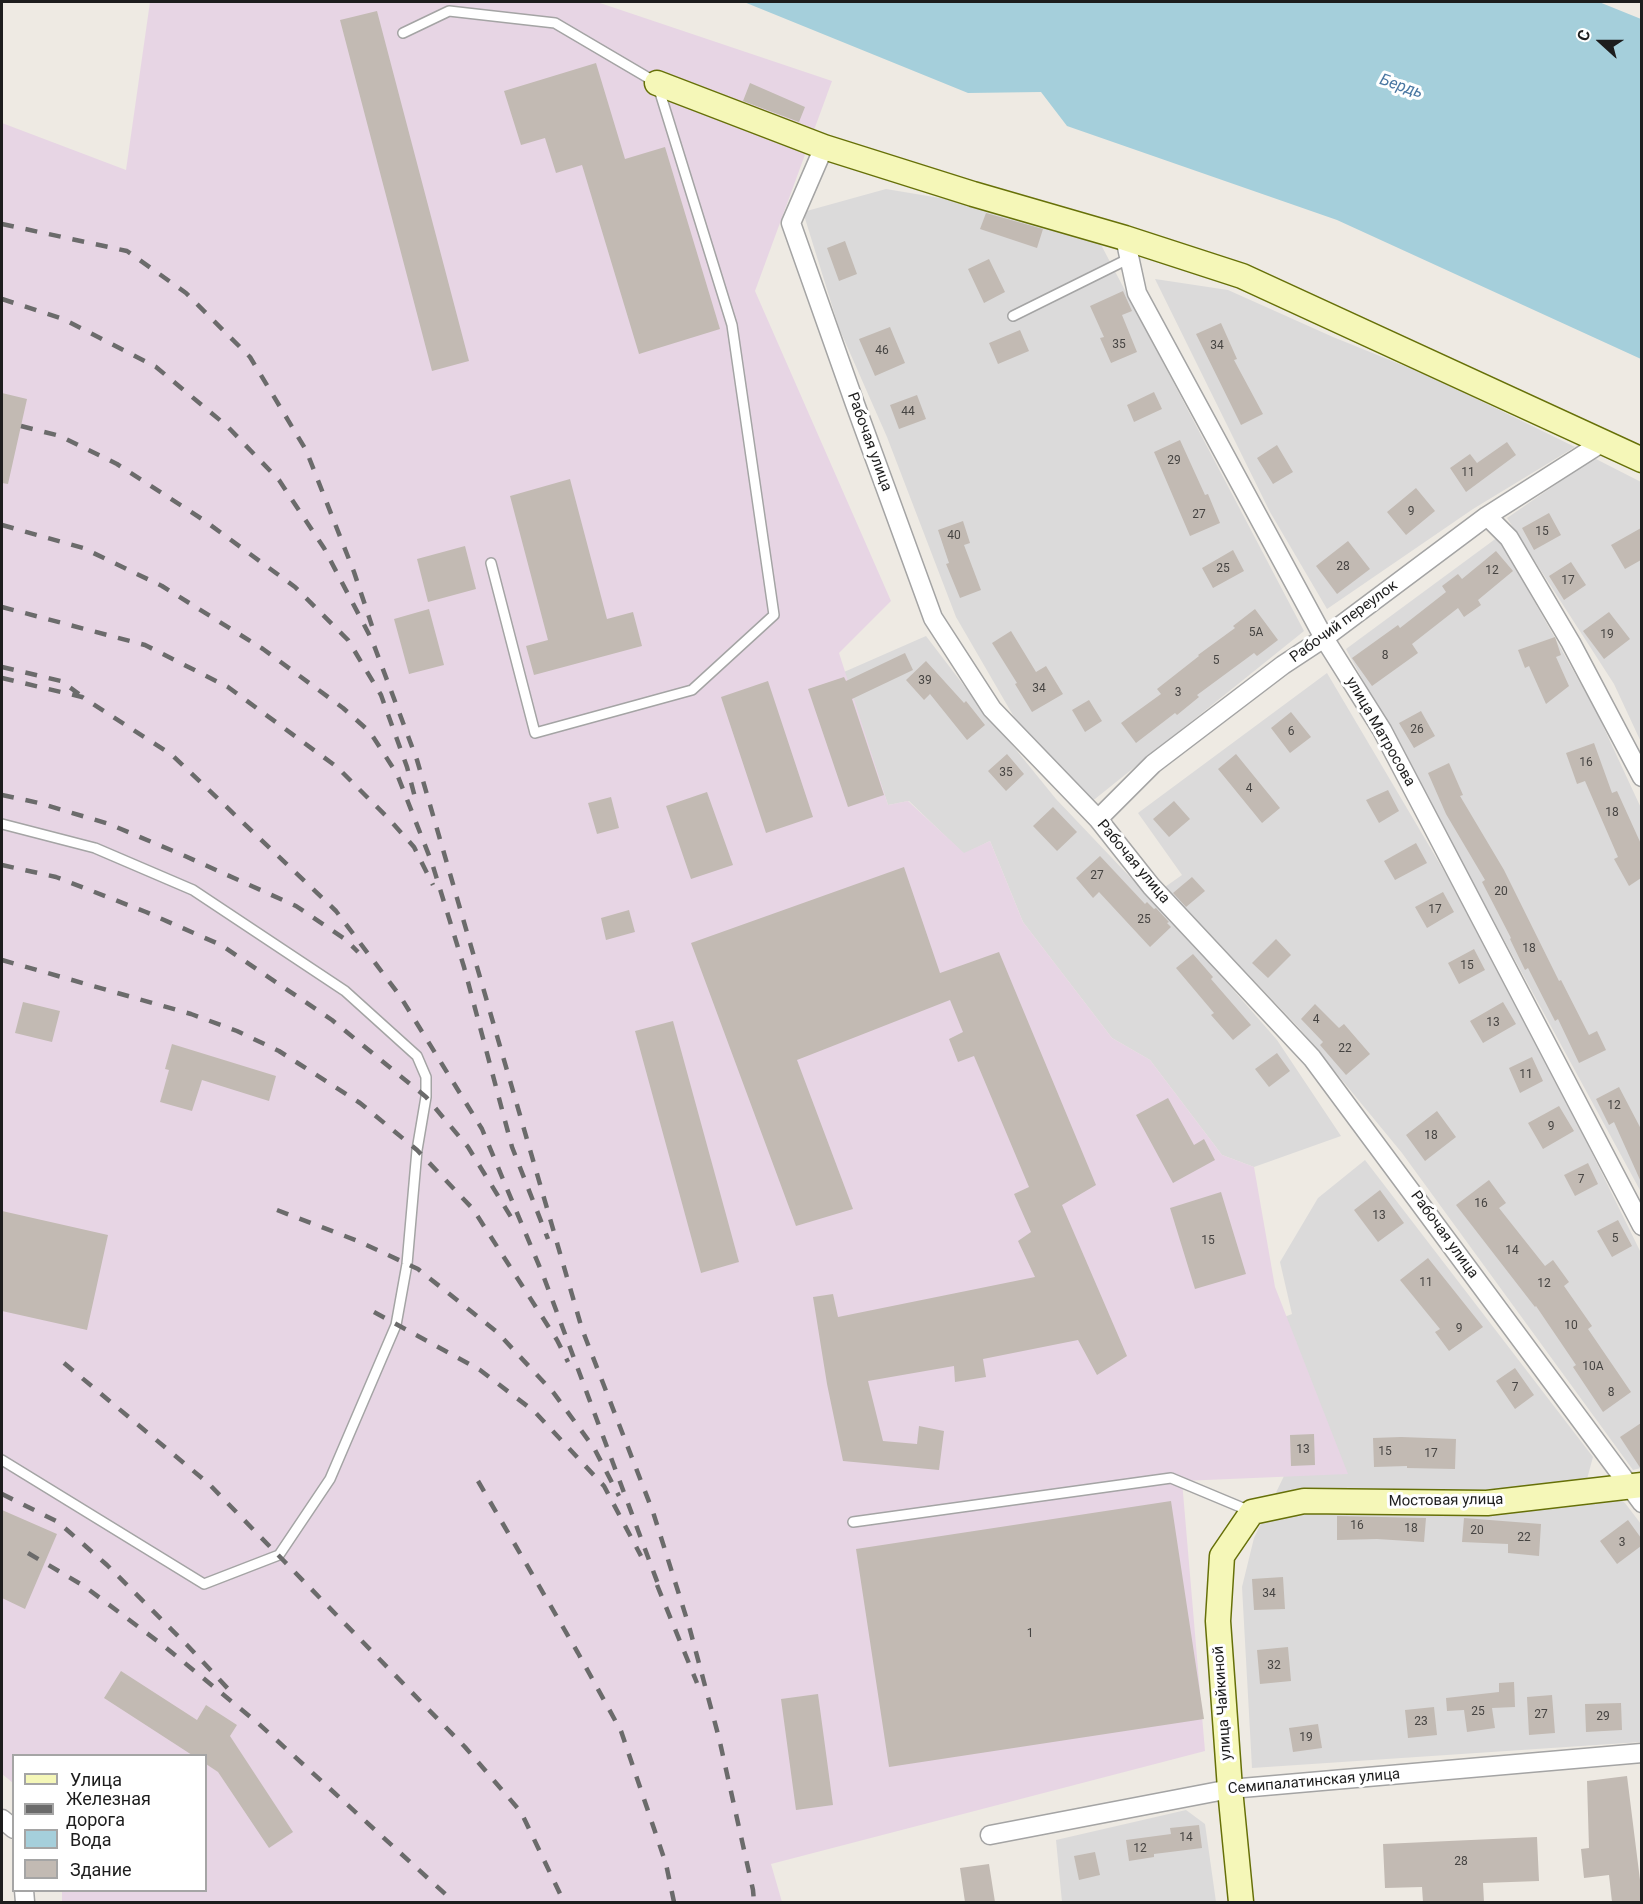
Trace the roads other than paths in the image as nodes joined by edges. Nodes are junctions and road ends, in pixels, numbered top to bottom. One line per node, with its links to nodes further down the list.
1 (403, 33): 2 (lane)
2 (657, 83): 3 (street); 9 (lane)
3 (824, 147): 4 (street); 12 (street, Рабочая улица)
4 (1127, 248): 5 (lane); 6 (street); 10 (street, улица Матросова)
5 (1012, 316)
6 (1604, 442): 7 (street); 8 (street, Рабочий переулок)
7 (1641, 460)
8 (1487, 516): 10 (street, Рабочий переулок); 11 (street)
9 (491, 563)
10 (1324, 638): 12 (street, Рабочий переулок); 14 (street, улица Матросова)
11 (1641, 777)
12 (1098, 819): 16 (street, Рабочая улица)
13 (2, 825): 15 (lane)
14 (1641, 1226)
15 (2, 1460)
16 (1637, 1492): 17 (street, Мостовая улица)
17 (1252, 1512): 18 (lane); 20 (street, улица Чайкиной)
18 (853, 1522)
19 (1641, 1753): 20 (street, Семипалатинская улица)
20 (1230, 1789): 21 (street, Семипалатинская улица); 22 (street, улица Чайкиной)
21 (990, 1835)
22 (1242, 1902)

